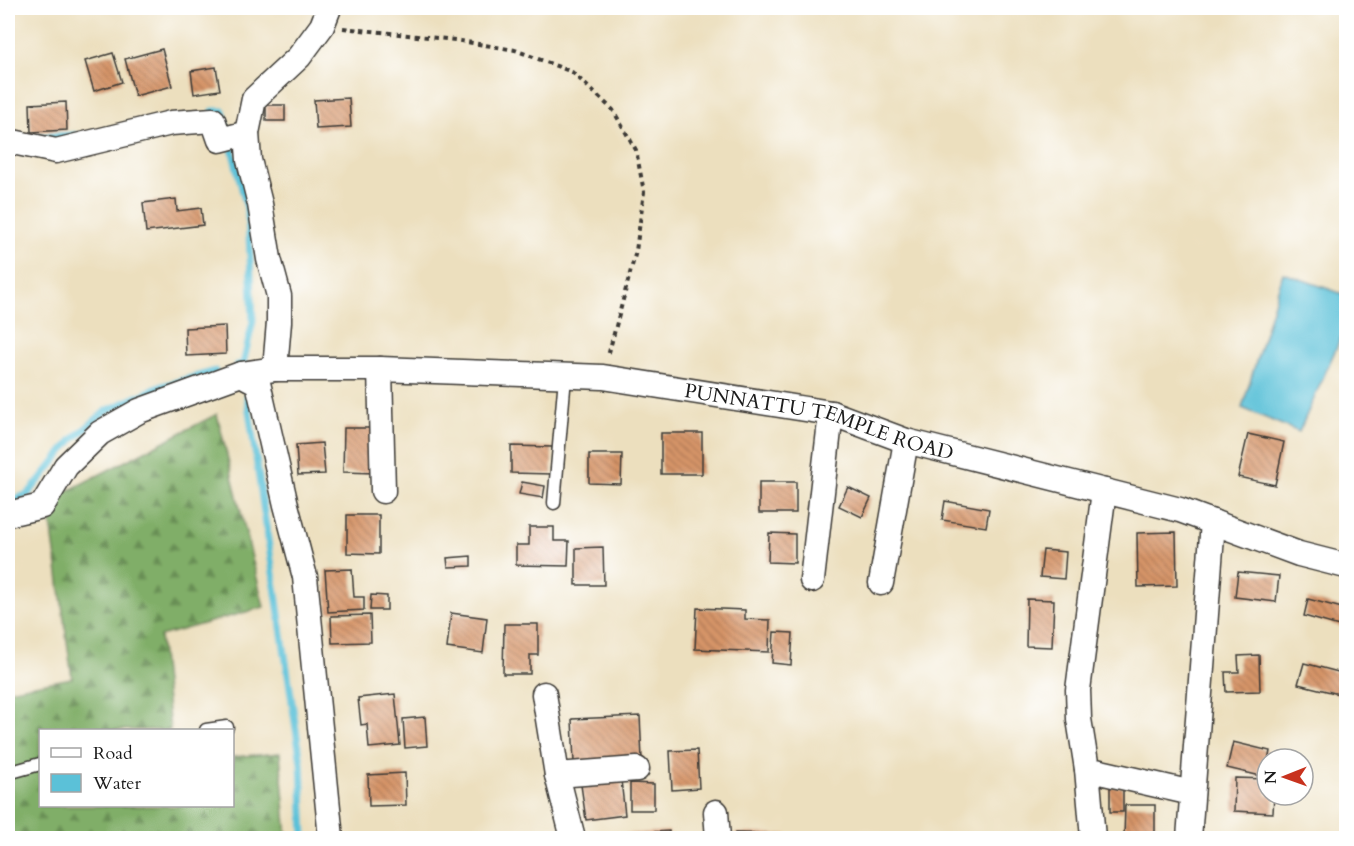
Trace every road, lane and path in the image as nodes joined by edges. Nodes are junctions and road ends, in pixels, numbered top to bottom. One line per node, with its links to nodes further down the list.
1 (325, 16): 2 (street); 8 (path)
2 (245, 133): 3 (street); 4 (street)
3 (8, 141)
4 (275, 369): 5 (street, PUNNATTU TEMPLE ROAD); 6 (street, PUNNATTU TEMPLE ROAD)
5 (380, 369): 7 (street, PUNNATTU TEMPLE ROAD); 11 (street)
6 (242, 374): 14 (street, PUNNATTU TEMPLE ROAD); 29 (street)
7 (565, 377): 8 (street, PUNNATTU TEMPLE ROAD); 13 (lane)
8 (603, 377): 9 (street, PUNNATTU TEMPLE ROAD)
9 (831, 413): 10 (street, PUNNATTU TEMPLE ROAD); 17 (street)
10 (906, 441): 12 (street, PUNNATTU TEMPLE ROAD); 18 (street)
11 (383, 491)
12 (1104, 491): 15 (street, PUNNATTU TEMPLE ROAD); 24 (street)
13 (554, 503)
14 (8, 514)
15 (1213, 522): 16 (street, PUNNATTU TEMPLE ROAD); 27 (street)
16 (1347, 566)
17 (812, 580)
18 (880, 583)
19 (544, 694): 26 (street)
20 (227, 727): 21 (lane)
21 (213, 729)
22 (39, 764): 25 (lane)
23 (637, 769): 26 (street)
24 (1087, 770): 27 (street); 32 (street)
25 (8, 773)
26 (557, 775): 30 (street)
27 (1192, 794): 33 (street)
28 (716, 812): 31 (street)
29 (331, 838)
30 (573, 838)
31 (718, 838)
32 (1093, 838)
33 (1189, 838)

